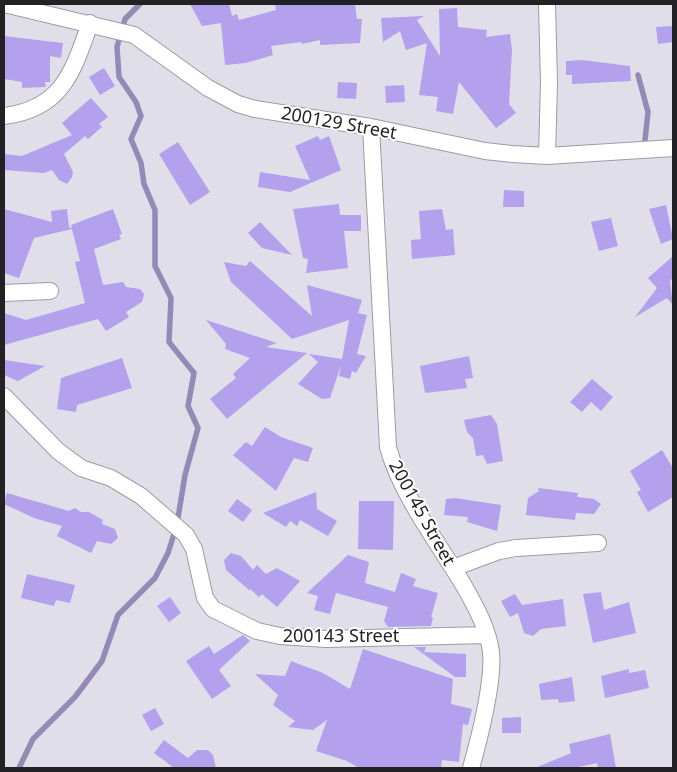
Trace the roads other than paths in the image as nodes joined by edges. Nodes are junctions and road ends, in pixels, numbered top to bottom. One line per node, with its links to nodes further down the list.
1 (4, 4): 3 (street, 200129 Street)
2 (547, 4): 7 (street)
3 (96, 25): 4 (street); 5 (street, 200129 Street)
4 (4, 116)
5 (371, 128): 7 (street, 200129 Street); 12 (street, 200145 Street)
6 (673, 148): 7 (street, 200129 Street)
7 (547, 156)
8 (50, 291): 9 (street)
9 (4, 293)
10 (4, 396): 13 (street, 200143 Street)
11 (598, 543): 12 (street)
12 (453, 568): 13 (street, 200145 Street)
13 (487, 635): 14 (street, 200145 Street)
14 (471, 768)

